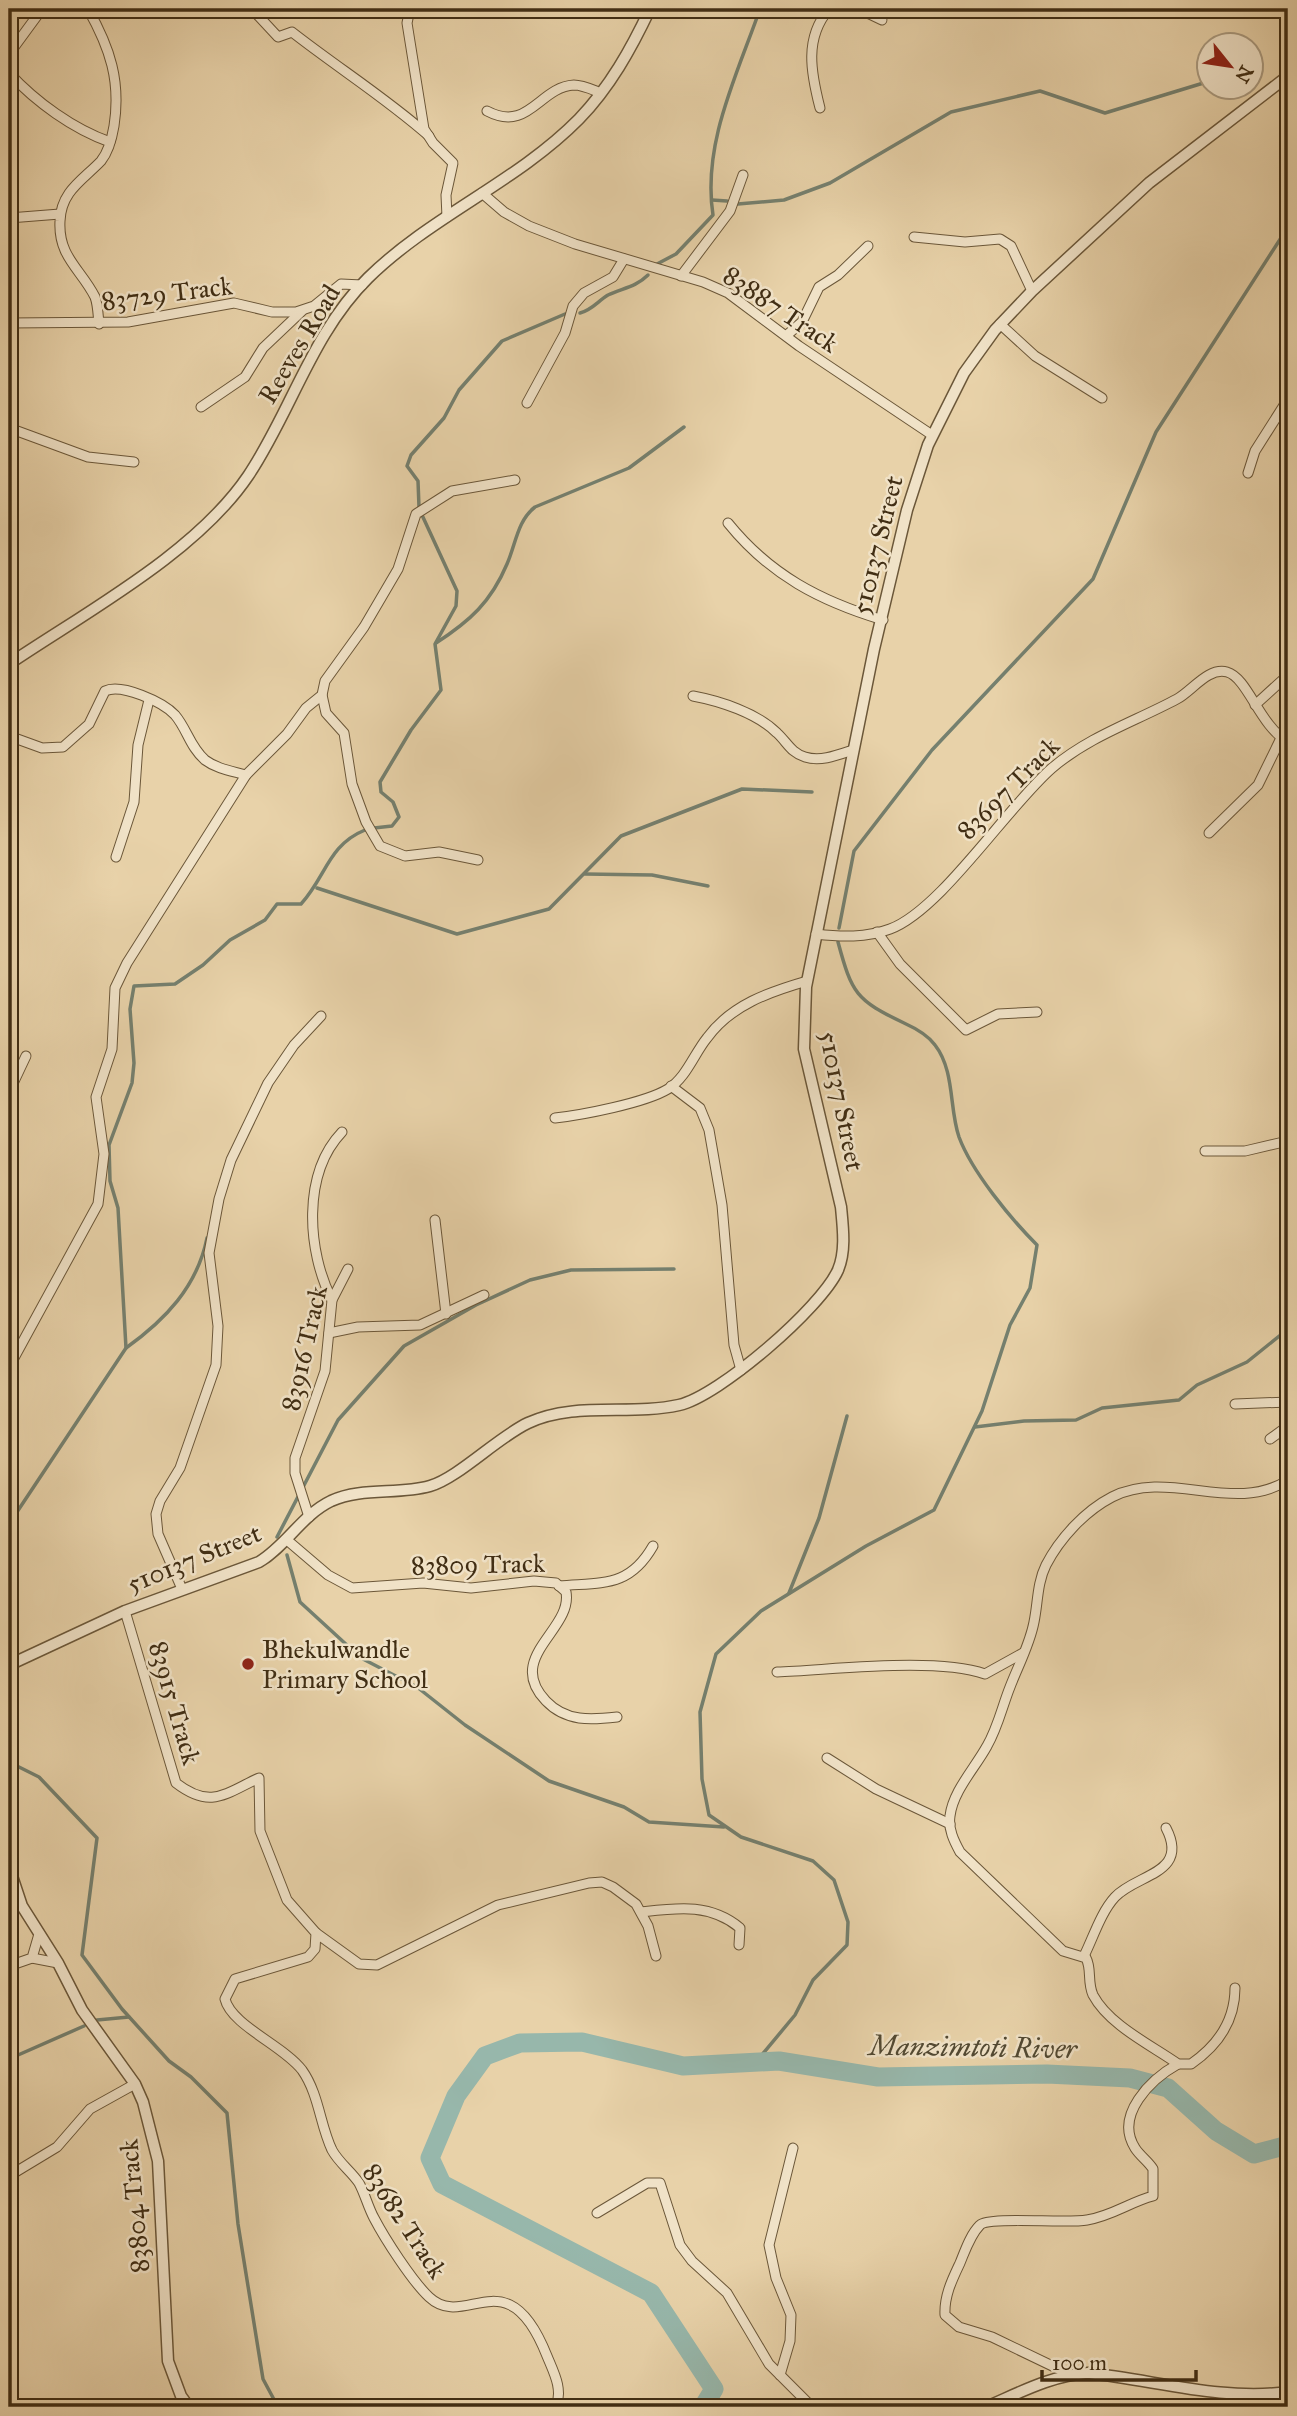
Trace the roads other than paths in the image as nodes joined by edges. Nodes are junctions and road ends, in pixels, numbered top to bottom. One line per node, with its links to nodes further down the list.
1 (42, 9): 9 (street)
2 (88, 9): 16 (street)
3 (252, 9): 15 (street)
4 (410, 9): 15 (street)
5 (650, 9): 12 (street, Reeves Road)
6 (829, 9): 13 (street)
7 (859, 9): 8 (street)
8 (882, 20)
9 (9, 54)
10 (9, 73): 16 (street)
11 (1288, 76): 27 (street, 510137 Street)
12 (601, 93): 14 (street); 18 (street, Reeves Road)
13 (820, 107)
14 (487, 111)
15 (429, 136): 20 (street)
16 (110, 142): 19 (street)
17 (743, 175): 25 (street)
18 (482, 193): 20 (street, Reeves Road); 24 (street, 83887 Track)
19 (61, 214): 21 (street); 30 (street)
20 (447, 217): 26 (street, Reeves Road)
21 (9, 218)
22 (914, 237): 27 (street)
23 (868, 246): 32 (street)
24 (624, 259): 25 (street, 83887 Track); 35 (street)
25 (681, 276): 32 (street, 83887 Track)
26 (362, 285): 28 (street); 44 (street, Reeves Road)
27 (1032, 291): 31 (street, 510137 Street)
28 (302, 311): 30 (street, 83729 Track); 36 (street)
29 (9, 323): 30 (street, 83729 Track)
30 (99, 324)
31 (1000, 324): 33 (street); 38 (street, 510137 Street)
32 (787, 335): 38 (street, 83887 Track)
33 (1102, 398)
34 (1288, 399): 40 (street)
35 (527, 403)
36 (201, 407)
37 (9, 428): 39 (street)
38 (932, 435): 43 (street, 510137 Street)
39 (134, 463)
40 (1248, 473)
41 (515, 480): 46 (street)
42 (728, 523): 43 (street)
43 (883, 620): 52 (street, 510137 Street)
44 (9, 664)
45 (1288, 676): 49 (street)
46 (322, 695): 53 (street); 56 (street)
47 (693, 696): 52 (street)
48 (149, 700): 50 (street); 53 (street); 55 (street)
49 (1255, 705): 51 (street, 83697 Track); 57 (street, 83697 Track)
50 (9, 736)
51 (1284, 740): 54 (street)
52 (853, 750): 58 (street, 510137 Street)
53 (246, 775): 75 (street)
54 (1209, 833)
55 (116, 857)
56 (478, 860)
57 (877, 932): 58 (street, 83697 Track); 60 (street)
58 (816, 934): 59 (street, 510137 Street)
59 (807, 981): 63 (street); 76 (street, 510137 Street)
60 (1037, 1012)
61 (321, 1016): 86 (street)
62 (26, 1056): 64 (street)
63 (671, 1086): 65 (street); 76 (street)
64 (9, 1092)
65 (555, 1118)
66 (342, 1132): 72 (street)
67 (1288, 1141): 68 (street)
68 (1205, 1151)
69 (435, 1220): 73 (street)
70 (348, 1269): 72 (street, 83916 Track)
71 (484, 1294): 73 (street)
72 (332, 1300): 74 (street, 83916 Track)
73 (446, 1314): 74 (street)
74 (329, 1333): 82 (street, 83916 Track)
75 (9, 1367)
76 (741, 1370): 82 (street, 510137 Street)
77 (1288, 1402): 78 (street)
78 (1234, 1404)
79 (1288, 1426): 80 (street)
80 (1270, 1439)
81 (1288, 1480): 88 (street)
82 (309, 1517): 83 (street, 510137 Street)
83 (287, 1540): 85 (street, 83809 Track); 86 (street, 510137 Street)
84 (653, 1546): 85 (street)
85 (559, 1586): 91 (street, 83809 Track)
86 (182, 1589): 87 (street, 510137 Street)
87 (125, 1611): 89 (street, 510137 Street); 97 (street, 83915 Track)
88 (1023, 1653): 90 (street); 93 (street)
89 (9, 1665)
90 (777, 1672)
91 (617, 1717)
92 (827, 1758): 93 (street)
93 (950, 1824): 101 (street)
94 (1166, 1828): 101 (street)
95 (9, 1867): 98 (street, 83804 Track)
96 (641, 1912): 97 (street); 99 (street); 100 (street)
97 (316, 1933): 115 (street, 83682 Track)
98 (39, 1934): 102 (street); 103 (street, 83804 Track)
99 (739, 1945)
100 (656, 1956)
101 (1084, 1956): 106 (street)
102 (33, 1958): 103 (street); 104 (street)
103 (58, 1963): 107 (street, 83804 Track)
104 (9, 1966)
105 (1235, 1989): 106 (street)
106 (1178, 2064): 111 (street)
107 (135, 2084): 109 (street); 114 (street, 83804 Track)
108 (793, 2148): 112 (street)
109 (9, 2176)
110 (597, 2213): 112 (street)
111 (1069, 2374): 113 (street); 117 (street)
112 (780, 2375): 116 (street)
113 (1288, 2392)
114 (189, 2407)
115 (556, 2407)
116 (812, 2407)
117 (986, 2407)

